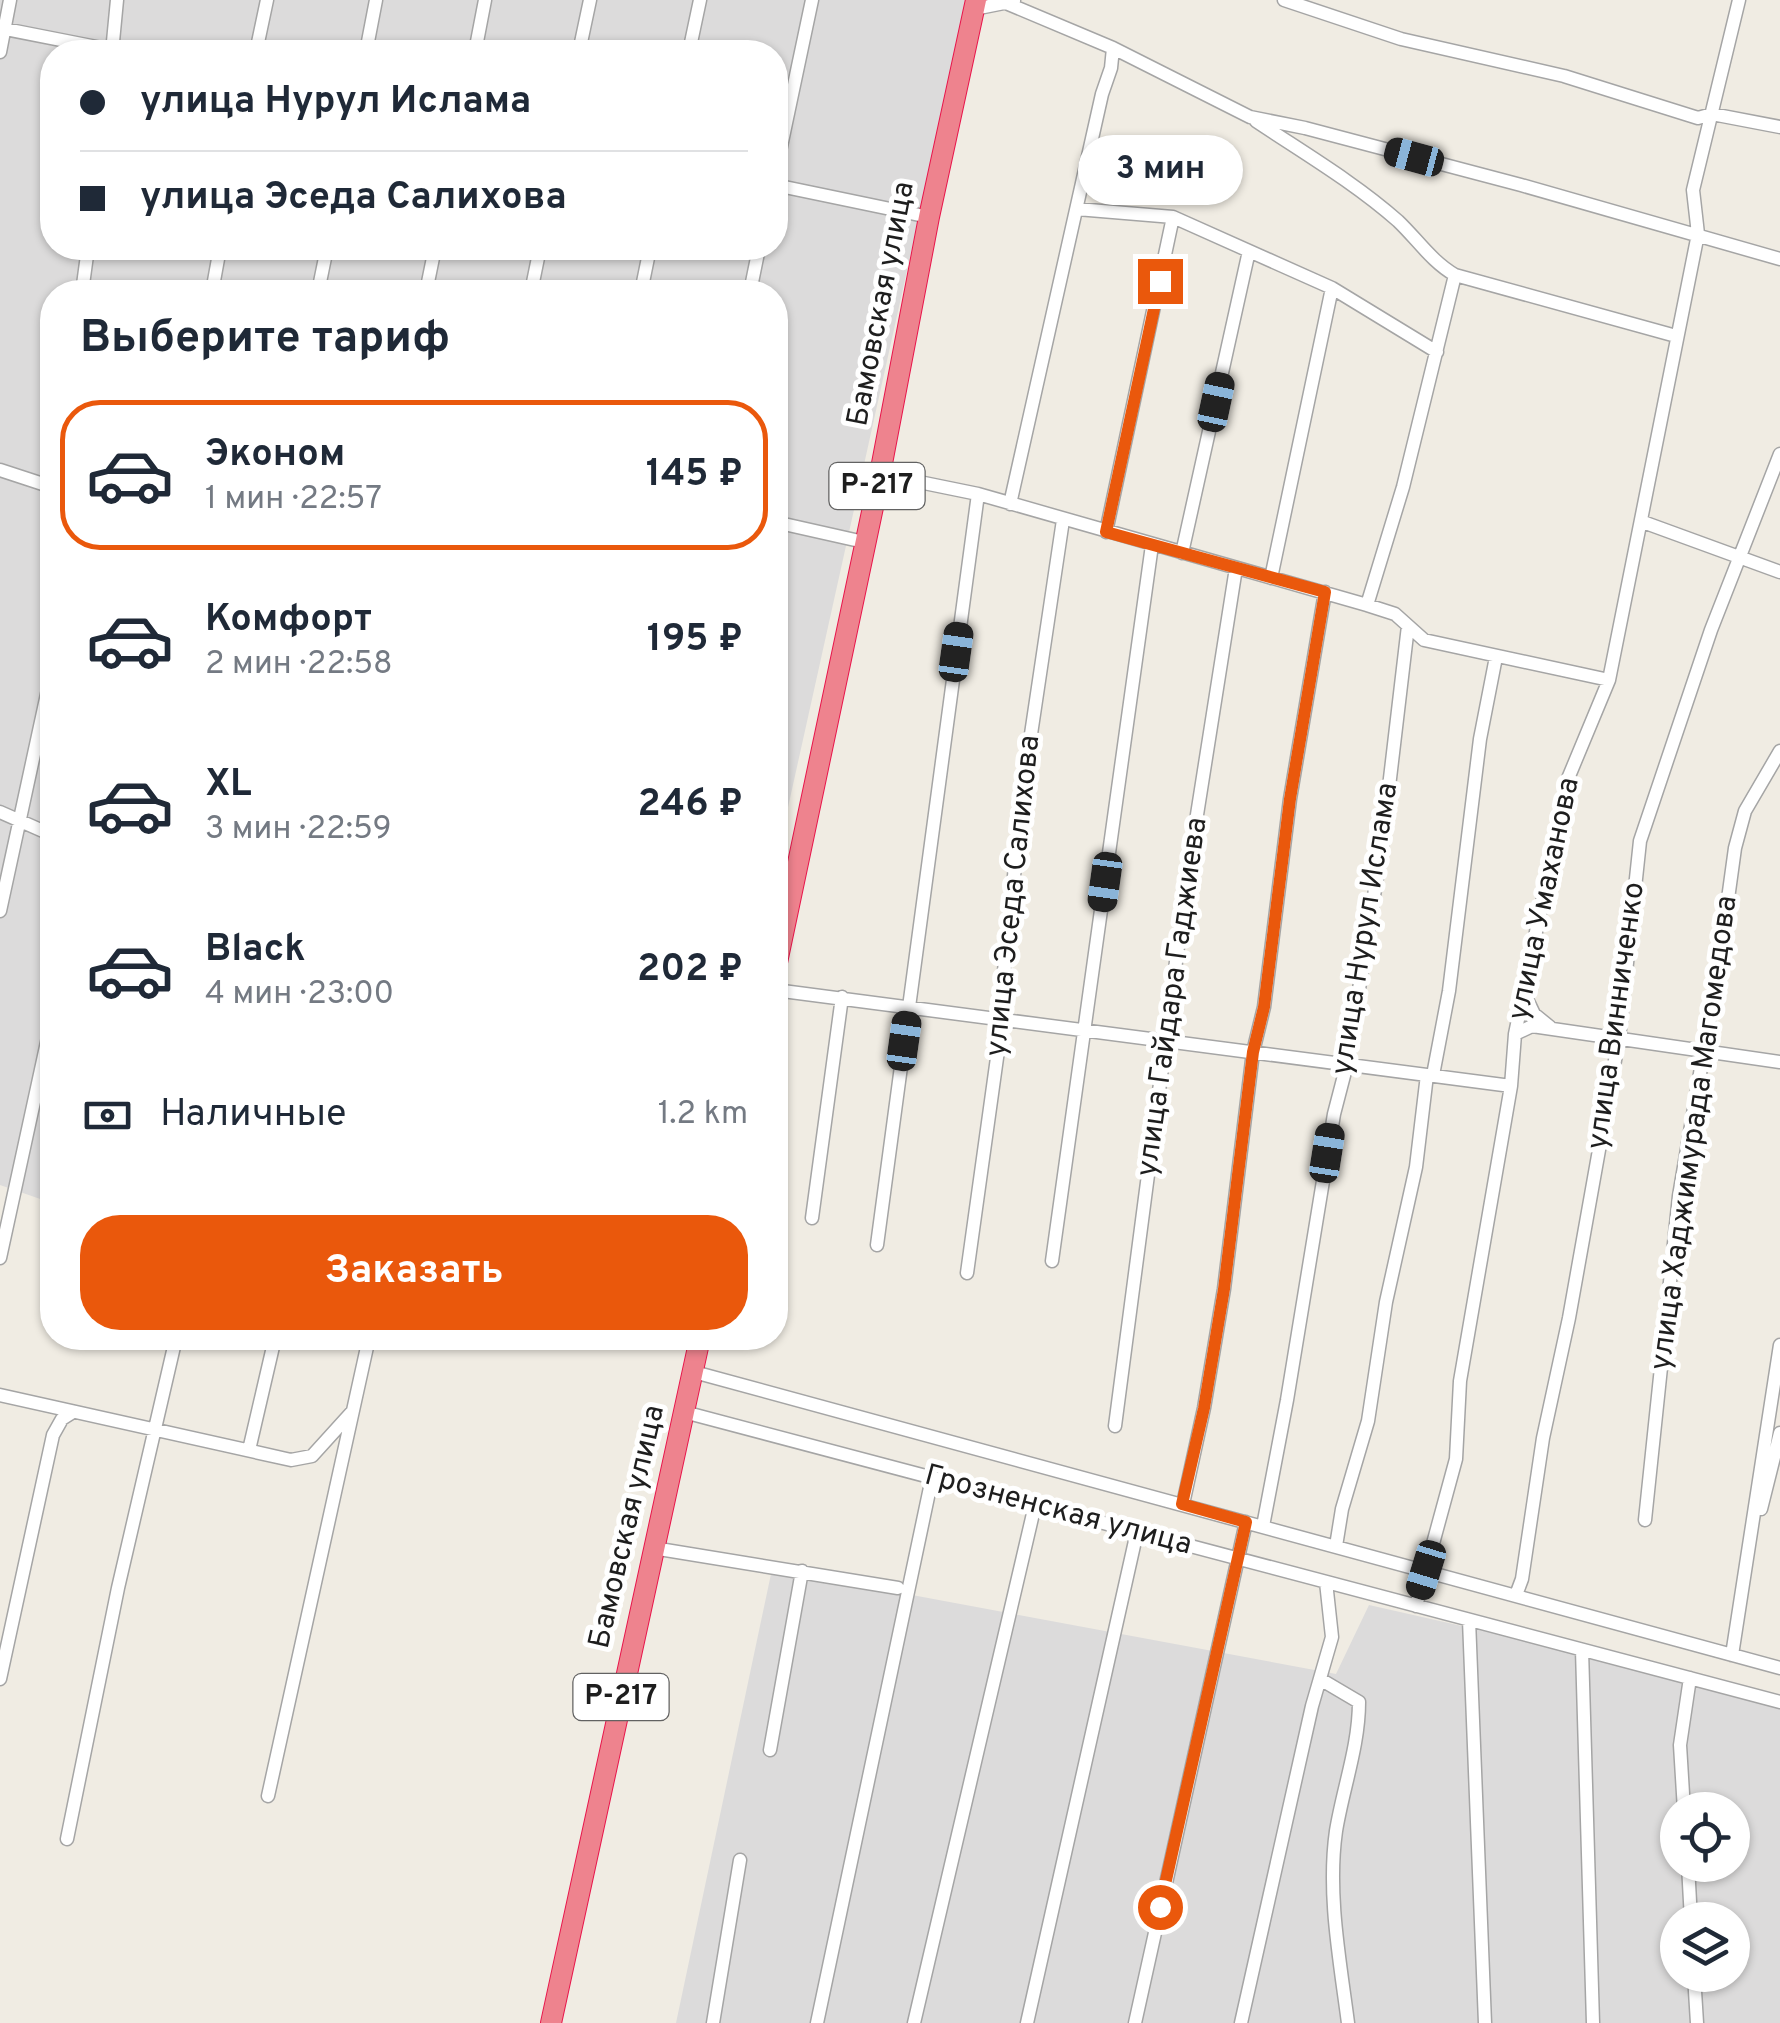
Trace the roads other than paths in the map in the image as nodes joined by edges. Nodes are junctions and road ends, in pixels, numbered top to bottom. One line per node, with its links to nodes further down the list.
1 (10, 0): 13 (street)
2 (117, 0): 15 (street)
3 (267, 0): 16 (street)
4 (376, 0): 17 (street)
5 (485, 0): 18 (street)
6 (590, 0): 19 (street)
7 (700, 0): 20 (street)
8 (812, 0): 23 (street)
9 (1284, 0): 24 (street)
10 (1739, 0): 24 (street, улица Умаханова)
11 (1011, 1): 12 (street); 21 (street)
12 (975, 4): 29 (highway, Бамовская улица / Р-217)
13 (2, 28): 14 (street); 22 (street)
14 (58, 40)
15 (115, 40)
16 (259, 40)
17 (368, 40)
18 (477, 40)
19 (582, 40)
20 (692, 40)
21 (1113, 48): 25 (street); 28 (street)
22 (0, 52)
23 (788, 114)
24 (1712, 114): 26 (street); 31 (street, улица Умаханова)
25 (1250, 117): 31 (street); 34 (street)
26 (1780, 127)
27 (788, 188): 29 (street)
28 (1078, 209): 30 (street); 43 (street)
29 (928, 217): 40 (highway, Бамовская улица / Р-217)
30 (1174, 217): 32 (street); 47 (street)
31 (1698, 234): 33 (street); 36 (street, улица Умаханова)
32 (1249, 252): 35 (street); 50 (street)
33 (1780, 260)
34 (1455, 275): 36 (street); 37 (street)
35 (1332, 288): 37 (street); 54 (street)
36 (1676, 336): 45 (street, улица Умаханова)
37 (1437, 352): 56 (street)
38 (1780, 454): 51 (street, улица Винниченко)
39 (0, 470): 41 (street)
40 (880, 474): 42 (street); 48 (highway, Бамовская улица / Р-217)
41 (40, 483)
42 (978, 494): 43 (street); 70 (street)
43 (1010, 504): 44 (street)
44 (1063, 520): 47 (street); 71 (street, улица Эседа Салихова)
45 (1643, 522): 51 (street); 59 (street, улица Умаханова)
46 (788, 525): 48 (street)
47 (1106, 532): 49 (street)
48 (864, 542): 65 (highway, Бамовская улица / Р-217)
49 (1152, 545): 50 (street); 73 (street)
50 (1182, 553): 52 (street)
51 (1740, 557): 53 (street); 75 (street, улица Винниченко)
52 (1236, 568): 54 (street); 76 (street, улица Гайдара Гаджиева)
53 (1780, 572)
54 (1271, 578): 55 (street)
55 (1325, 592): 56 (street); 78 (street)
56 (1367, 605): 57 (street)
57 (1408, 626): 58 (street); 80 (street, улица Нурул Ислама)
58 (1496, 657): 59 (street); 82 (street)
59 (1608, 680): 68 (street, улица Умаханова)
60 (40, 727): 63 (street)
61 (1779, 754): 77 (street, улица Хаджимурада Магомедова)
62 (0, 812): 63 (street)
63 (20, 821): 64 (street); 66 (street)
64 (40, 830)
65 (788, 909)
66 (0, 910)
67 (788, 991): 69 (street)
68 (1524, 993): 72 (street); 74 (street, улица Умаханова)
69 (842, 997): 70 (street); 84 (street)
70 (909, 1007): 71 (street); 85 (street)
71 (1002, 1022): 73 (street); 88 (street, улица Эседа Салихова)
72 (1552, 1028): 74 (street); 75 (street)
73 (1084, 1031): 76 (street); 87 (street)
74 (1515, 1034): 83 (street, улица Умаханова)
75 (1618, 1038): 77 (street); 118 (street, улица Винниченко)
76 (1168, 1040): 78 (street); 99 (street, улица Гайдара Гаджиева)
77 (1702, 1050): 79 (street); 106 (street, улица Хаджимурада Магомедова)
78 (1253, 1052): 80 (street); 104 (street)
79 (1780, 1062)
80 (1347, 1064): 82 (street); 108 (street, улица Нурул Ислама)
81 (40, 1074): 86 (street)
82 (1430, 1075): 83 (street); 110 (street)
83 (1510, 1086): 114 (street, улица Умаханова)
84 (812, 1218)
85 (878, 1245)
86 (0, 1258)
87 (1052, 1261)
88 (967, 1273)
89 (1780, 1345): 112 (street)
90 (173, 1350): 100 (street)
91 (271, 1350): 102 (street)
92 (366, 1350): 96 (street)
93 (698, 1350): 94 (highway, Бамовская улица / Р-217)
94 (694, 1372): 98 (highway, Бамовская улица / Р-217); 104 (street, Грозненская улица)
95 (0, 1395): 97 (street)
96 (352, 1411): 102 (street); 130 (street)
97 (73, 1412): 100 (street); 125 (street)
98 (684, 1412): 103 (street, Грозненская улица); 111 (highway, Бамовская улица / Р-217)
99 (1115, 1426)
100 (156, 1428): 102 (street); 131 (street)
101 (1780, 1434): 112 (street)
102 (248, 1450)
103 (932, 1478): 105 (street, Грозненская улица); 136 (street)
104 (1182, 1504): 107 (street, Грозненская улица)
105 (1035, 1505): 109 (street, Грозненская улица); 137 (street)
106 (1645, 1520)
107 (1246, 1522): 108 (street, Грозненская улица); 113 (street)
108 (1262, 1526): 110 (street, Грозненская улица)
109 (1137, 1532): 113 (street, Грозненская улица); 138 (street)
110 (1336, 1546): 114 (street, Грозненская улица)
111 (653, 1548): 115 (street); 134 (highway, Бамовская улица / Р-217)
112 (1750, 1552): 122 (street)
113 (1237, 1558): 116 (street, Грозненская улица); 139 (street)
114 (1426, 1570): 118 (street, Грозненская улица); 119 (street, улица Умаханова)
115 (802, 1571): 117 (street); 128 (street)
116 (1326, 1582): 119 (street, Грозненская улица); 126 (street)
117 (898, 1588)
118 (1516, 1595): 122 (street, Грозненская улица)
119 (1416, 1606): 120 (street, Грозненская улица)
120 (1469, 1620): 121 (street, Грозненская улица); 142 (street)
121 (1582, 1650): 124 (street, Грозненская улица); 143 (street)
122 (1732, 1655): 123 (street, Грозненская улица)
123 (1780, 1668)
124 (1690, 1678): 127 (street, Грозненская улица); 129 (street)
125 (0, 1679)
126 (1320, 1680): 140 (street); 141 (street)
127 (1780, 1702)
128 (770, 1750)
129 (1683, 1792)
130 (268, 1796)
131 (67, 1839)
132 (740, 1860): 135 (street)
133 (1695, 1992): 144 (street)
134 (552, 2023)
135 (713, 2023)
136 (817, 2023)
137 (914, 2023)
138 (1028, 2023)
139 (1135, 2023)
140 (1241, 2023)
141 (1348, 2023)
142 (1485, 2023)
143 (1593, 2023)
144 (1697, 2023)

